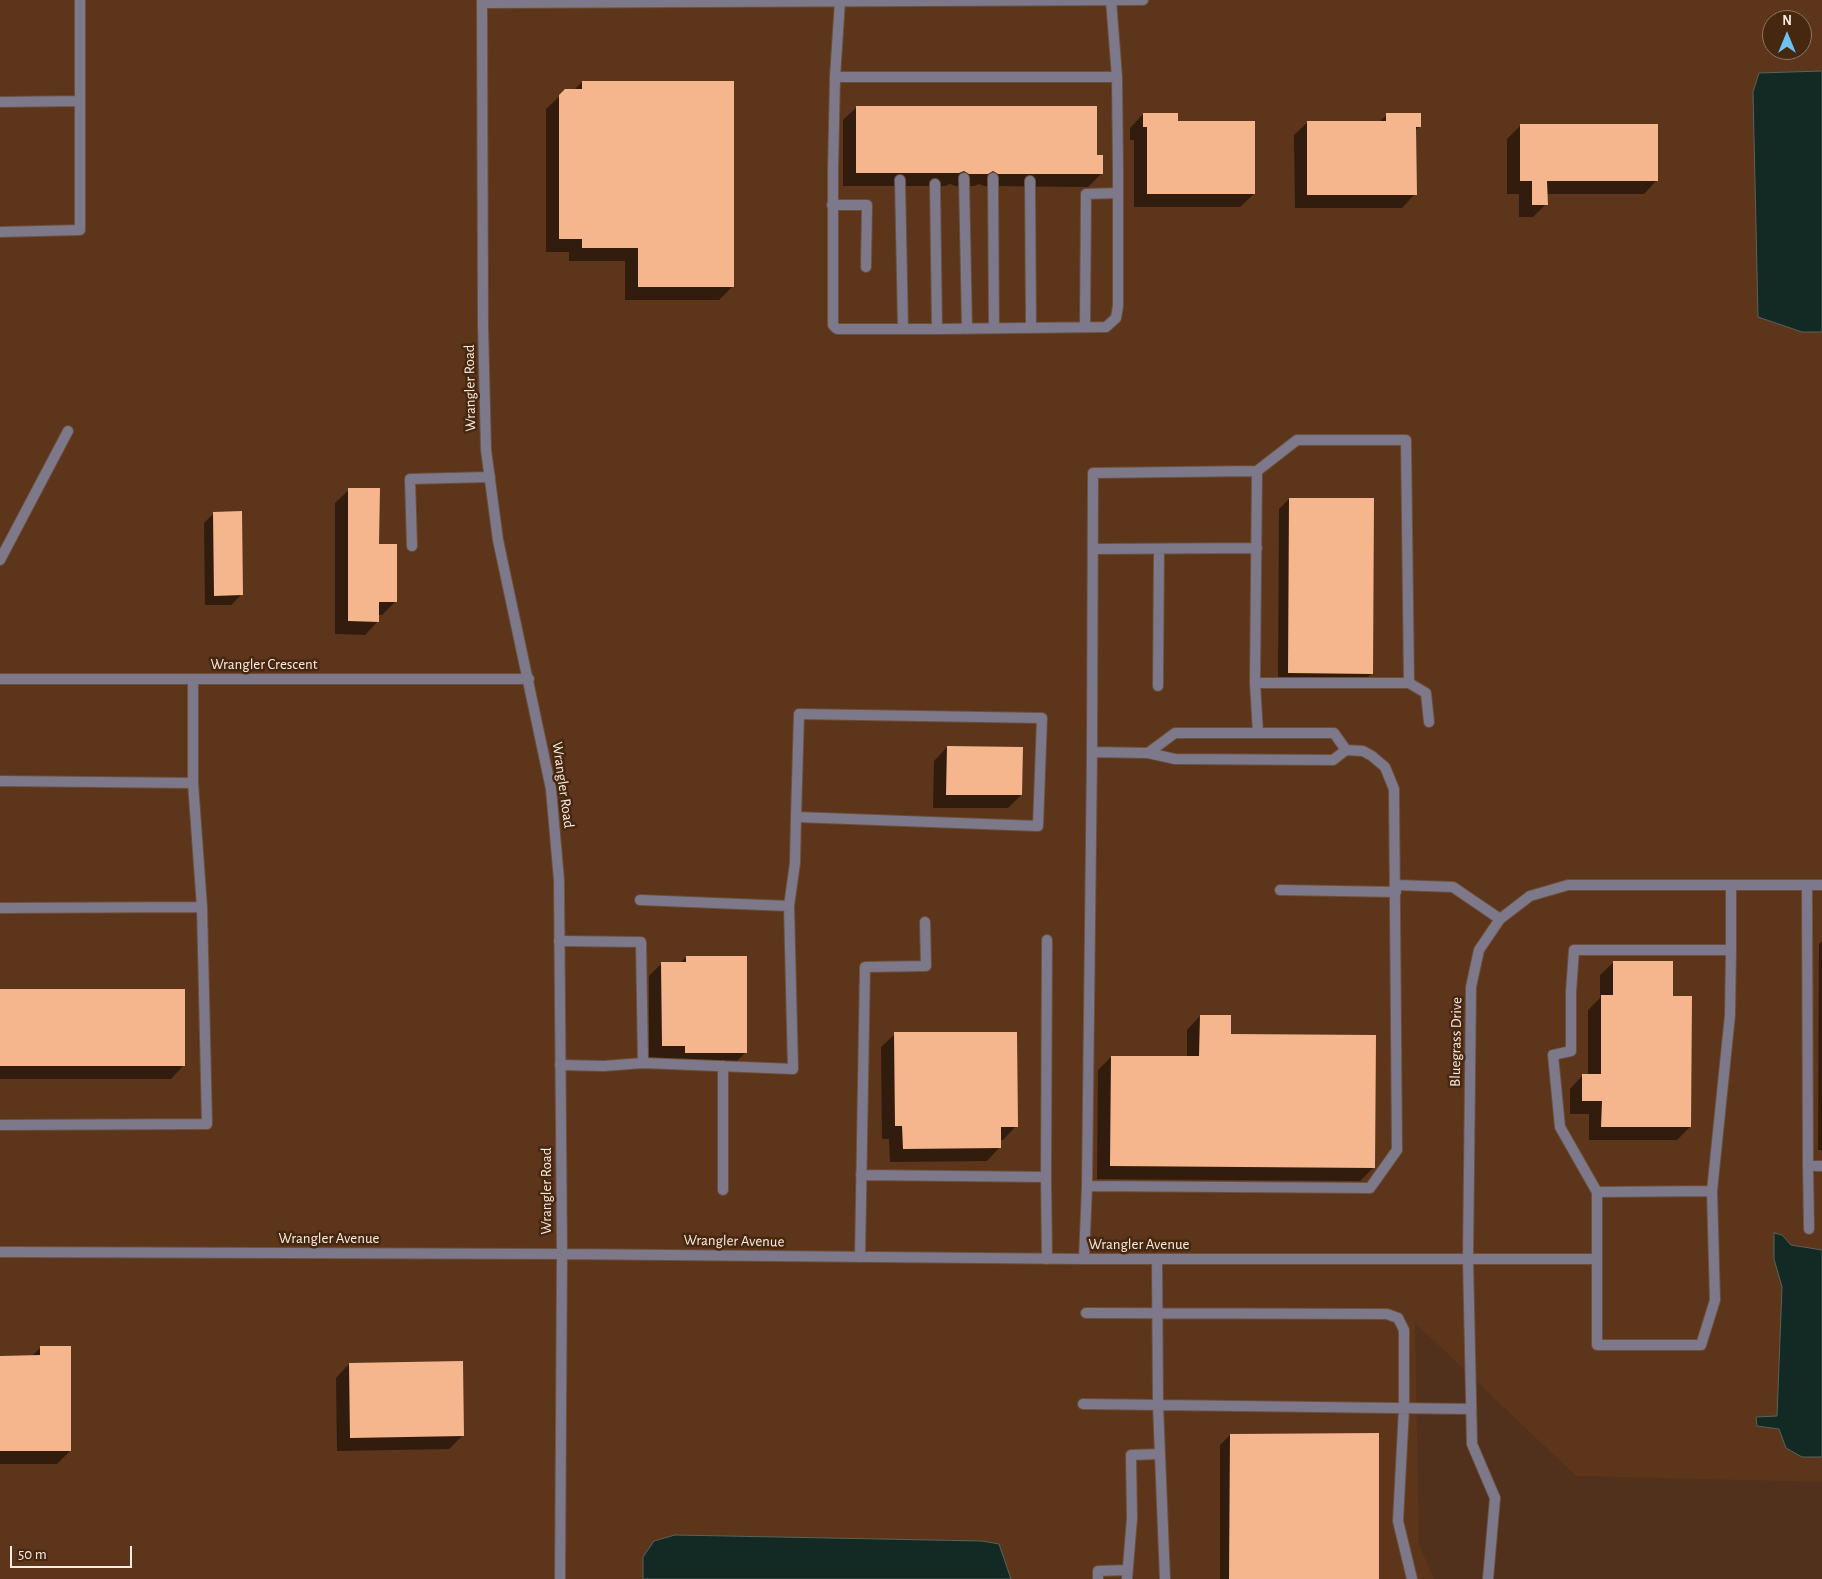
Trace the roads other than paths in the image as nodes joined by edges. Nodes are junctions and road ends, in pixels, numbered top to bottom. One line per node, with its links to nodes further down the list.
1 (80, 0): 11 (street)
2 (1091, 0): 3 (street); 7 (street)
3 (1111, 0): 4 (street); 10 (street)
4 (1143, 0)
5 (482, 1): 6 (street); 30 (street, Wrangler Road)
6 (772, 1): 8 (street)
7 (916, 1): 8 (street)
8 (840, 2): 9 (street)
9 (835, 77): 10 (street); 19 (street)
10 (1117, 77): 18 (street)
11 (80, 101): 12 (street); 20 (street)
12 (0, 102)
13 (964, 178): 22 (street)
14 (993, 178): 23 (street)
15 (900, 180): 26 (street)
16 (1030, 181): 24 (street)
17 (935, 184): 27 (street)
18 (1118, 193): 25 (street); 25 (street)
19 (832, 205): 21 (street); 26 (street)
20 (0, 232)
21 (866, 267)
22 (967, 328): 23 (street); 27 (street)
23 (994, 328): 24 (street)
24 (1031, 328): 25 (street)
25 (1085, 328)
26 (903, 329): 27 (street)
27 (937, 329)
28 (68, 431): 35 (street)
29 (1257, 471): 32 (street); 33 (street); 40 (street)
30 (490, 477): 31 (street); 38 (street, Wrangler Road)
31 (412, 546)
32 (1257, 548): 34 (street); 39 (street)
33 (1093, 549): 34 (street); 45 (street)
34 (1158, 549): 41 (street)
35 (0, 560)
36 (0, 679): 37 (street, Wrangler Crescent)
37 (193, 679): 38 (street, Wrangler Crescent); 48 (street)
38 (529, 679): 61 (street, Wrangler Road)
39 (1255, 683): 40 (street); 43 (street)
40 (1409, 683): 42 (street)
41 (1158, 686)
42 (1429, 722)
43 (1258, 733): 44 (street); 46 (street)
44 (1346, 750): 46 (street); 53 (street)
45 (1092, 752): 46 (street); 72 (street)
46 (1148, 753)
47 (0, 781): 48 (street)
48 (193, 783): 57 (street)
49 (796, 816): 49 (street); 56 (street)
50 (1731, 885): 51 (street, Bluegrass Drive); 59 (street, Bluegrass Drive); 63 (street)
51 (1807, 885): 52 (street, Bluegrass Drive); 68 (street)
52 (1822, 885)
53 (1396, 888): 54 (street); 59 (street); 72 (street)
54 (1280, 890)
55 (640, 900): 56 (street)
56 (789, 906): 66 (street)
57 (202, 907): 58 (street); 67 (street)
58 (0, 908)
59 (1500, 919): 83 (street, Bluegrass Drive)
60 (925, 922): 70 (street)
61 (559, 940): 64 (street); 65 (street, Wrangler Road)
62 (1047, 940): 71 (street)
63 (1731, 950): 74 (street); 75 (street)
64 (643, 1063): 65 (street); 66 (street)
65 (560, 1065): 78 (street, Wrangler Road)
66 (722, 1066): 73 (street)
67 (0, 1125)
68 (1808, 1166): 69 (street); 76 (street)
69 (1822, 1166)
70 (861, 1175): 71 (street); 79 (street)
71 (1046, 1177): 80 (street)
72 (1087, 1186): 81 (street)
73 (723, 1190)
74 (1712, 1191): 75 (street); 84 (street)
75 (1597, 1192): 84 (street)
76 (1809, 1229)
77 (0, 1252): 78 (street, Wrangler Avenue)
78 (562, 1254): 79 (street, Wrangler Avenue); 93 (street, Wrangler Road)
79 (860, 1257): 80 (street, Wrangler Avenue)
80 (1047, 1259): 81 (street, Wrangler Avenue)
81 (1084, 1259): 82 (street, Wrangler Avenue)
82 (1157, 1259): 83 (street, Wrangler Avenue); 86 (street)
83 (1468, 1259): 84 (street, Wrangler Avenue); 90 (street, Bluegrass Drive)
84 (1597, 1259)
85 (1086, 1313): 86 (street)
86 (1158, 1313): 88 (street); 89 (street)
87 (1083, 1404): 88 (street)
88 (1158, 1405): 89 (street); 91 (street)
89 (1404, 1408): 90 (street); 96 (street)
90 (1471, 1409): 97 (street, Bluegrass Drive)
91 (1160, 1454): 92 (street); 95 (street)
92 (1127, 1574): 94 (street)
93 (560, 1579)
94 (1098, 1579)
95 (1165, 1579)
96 (1412, 1579)
97 (1488, 1579)

